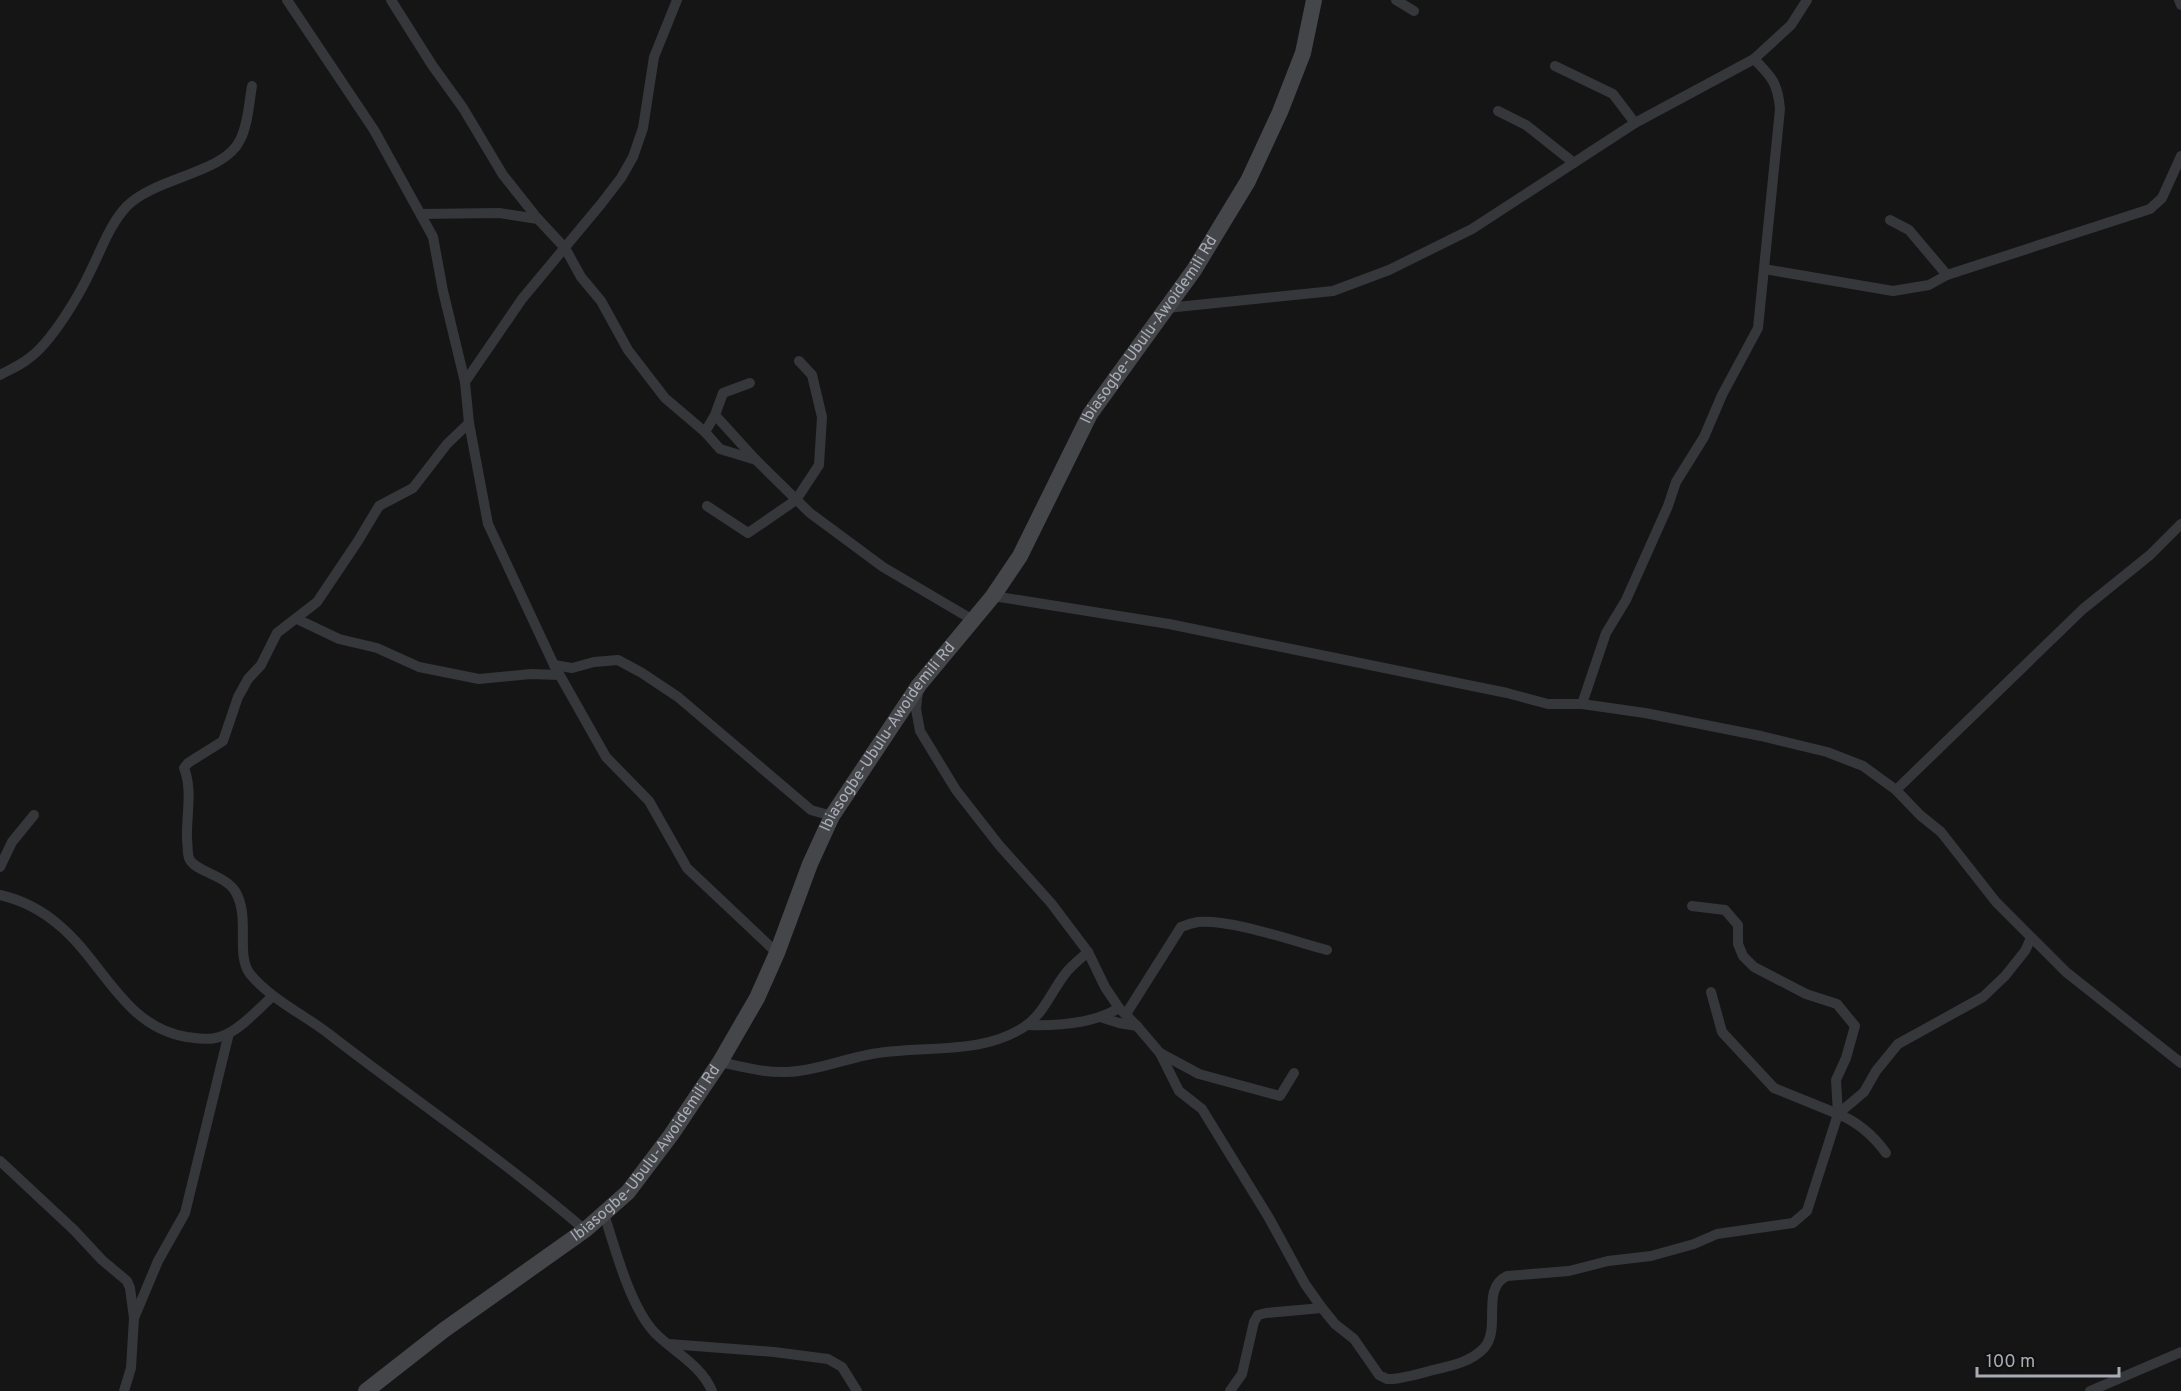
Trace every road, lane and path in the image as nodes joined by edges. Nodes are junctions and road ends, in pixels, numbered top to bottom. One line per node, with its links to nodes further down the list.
1 (287, 0): 17 (street)
2 (391, 0): 18 (street)
3 (677, 0): 20 (street)
4 (1314, 0): 23 (street, Ibiasogbe-Ubulu-Awoidemili Rd)
5 (1396, 0): 9 (street)
6 (1806, 0): 10 (street)
7 (2179, 0): 8 (street)
8 (2181, 5)
9 (1414, 11)
10 (1754, 59): 14 (street); 21 (street)
11 (1555, 66): 14 (street)
12 (252, 86): 25 (street)
13 (1497, 111): 16 (street)
14 (1635, 123): 16 (street)
15 (2181, 156): 22 (street)
16 (1574, 163): 23 (street)
17 (421, 214): 18 (street); 26 (street)
18 (538, 219): 20 (street)
19 (1890, 220): 22 (street)
20 (566, 248): 26 (street); 30 (street)
21 (1764, 269): 22 (street); 41 (street)
22 (1947, 275)
23 (1167, 308): 35 (street, Ibiasogbe-Ubulu-Awoidemili Rd)
24 (799, 361): 32 (street)
25 (0, 375)
26 (465, 382): 29 (street)
27 (750, 383): 28 (street)
28 (715, 415): 30 (street); 31 (street)
29 (469, 423): 36 (street); 38 (street)
30 (705, 432): 31 (street)
31 (756, 460): 32 (street)
32 (796, 500): 33 (street); 37 (street)
33 (707, 506)
34 (2181, 524): 44 (street)
35 (993, 596): 37 (street, Ibiasogbe-Ubulu-Awoidemili Rd); 41 (street)
36 (297, 619): 39 (street); 55 (street)
37 (974, 620): 40 (street, Ibiasogbe-Ubulu-Awoidemili Rd)
38 (554, 665): 39 (street); 46 (street)
39 (559, 675): 53 (street)
40 (919, 685): 42 (street, Ibiasogbe-Ubulu-Awoidemili Rd); 43 (street)
41 (1582, 704): 44 (street)
42 (898, 714): 43 (street); 46 (street, Ibiasogbe-Ubulu-Awoidemili Rd)
43 (919, 725): 52 (street)
44 (1896, 790): 50 (street)
45 (34, 814): 47 (street)
46 (832, 816): 53 (street, Ibiasogbe-Ubulu-Awoidemili Rd)
47 (0, 867)
48 (0, 894): 60 (street)
49 (1692, 906): 65 (street)
50 (2031, 938): 63 (street); 65 (street)
51 (1327, 950): 56 (street)
52 (1088, 952): 56 (street); 58 (street)
53 (777, 953): 62 (street, Ibiasogbe-Ubulu-Awoidemili Rd)
54 (1711, 992): 65 (street)
55 (273, 996): 60 (street); 69 (street)
56 (1122, 1011): 57 (street); 59 (street)
57 (1100, 1017): 58 (street); 59 (street)
58 (1027, 1025): 62 (street)
59 (1137, 1026): 61 (street)
60 (229, 1033): 71 (street)
61 (1160, 1053): 64 (street); 72 (street)
62 (720, 1062): 68 (street, Ibiasogbe-Ubulu-Awoidemili Rd)
63 (2181, 1063)
64 (1294, 1073)
65 (1838, 1114): 66 (street); 72 (street)
66 (1886, 1153)
67 (0, 1161): 70 (street)
68 (604, 1214): 69 (street, Ibiasogbe-Ubulu-Awoidemili Rd); 74 (street)
69 (585, 1230): 77 (street, Ibiasogbe-Ubulu-Awoidemili Rd)
70 (130, 1288): 71 (street); 73 (street)
71 (144, 1293): 73 (street)
72 (1322, 1308): 80 (street)
73 (134, 1318): 76 (street)
74 (668, 1344): 78 (street); 79 (street)
75 (2181, 1352): 81 (street)
76 (124, 1391)
77 (366, 1391)
78 (712, 1391)
79 (857, 1391)
80 (1230, 1391)
81 (2090, 1391)

